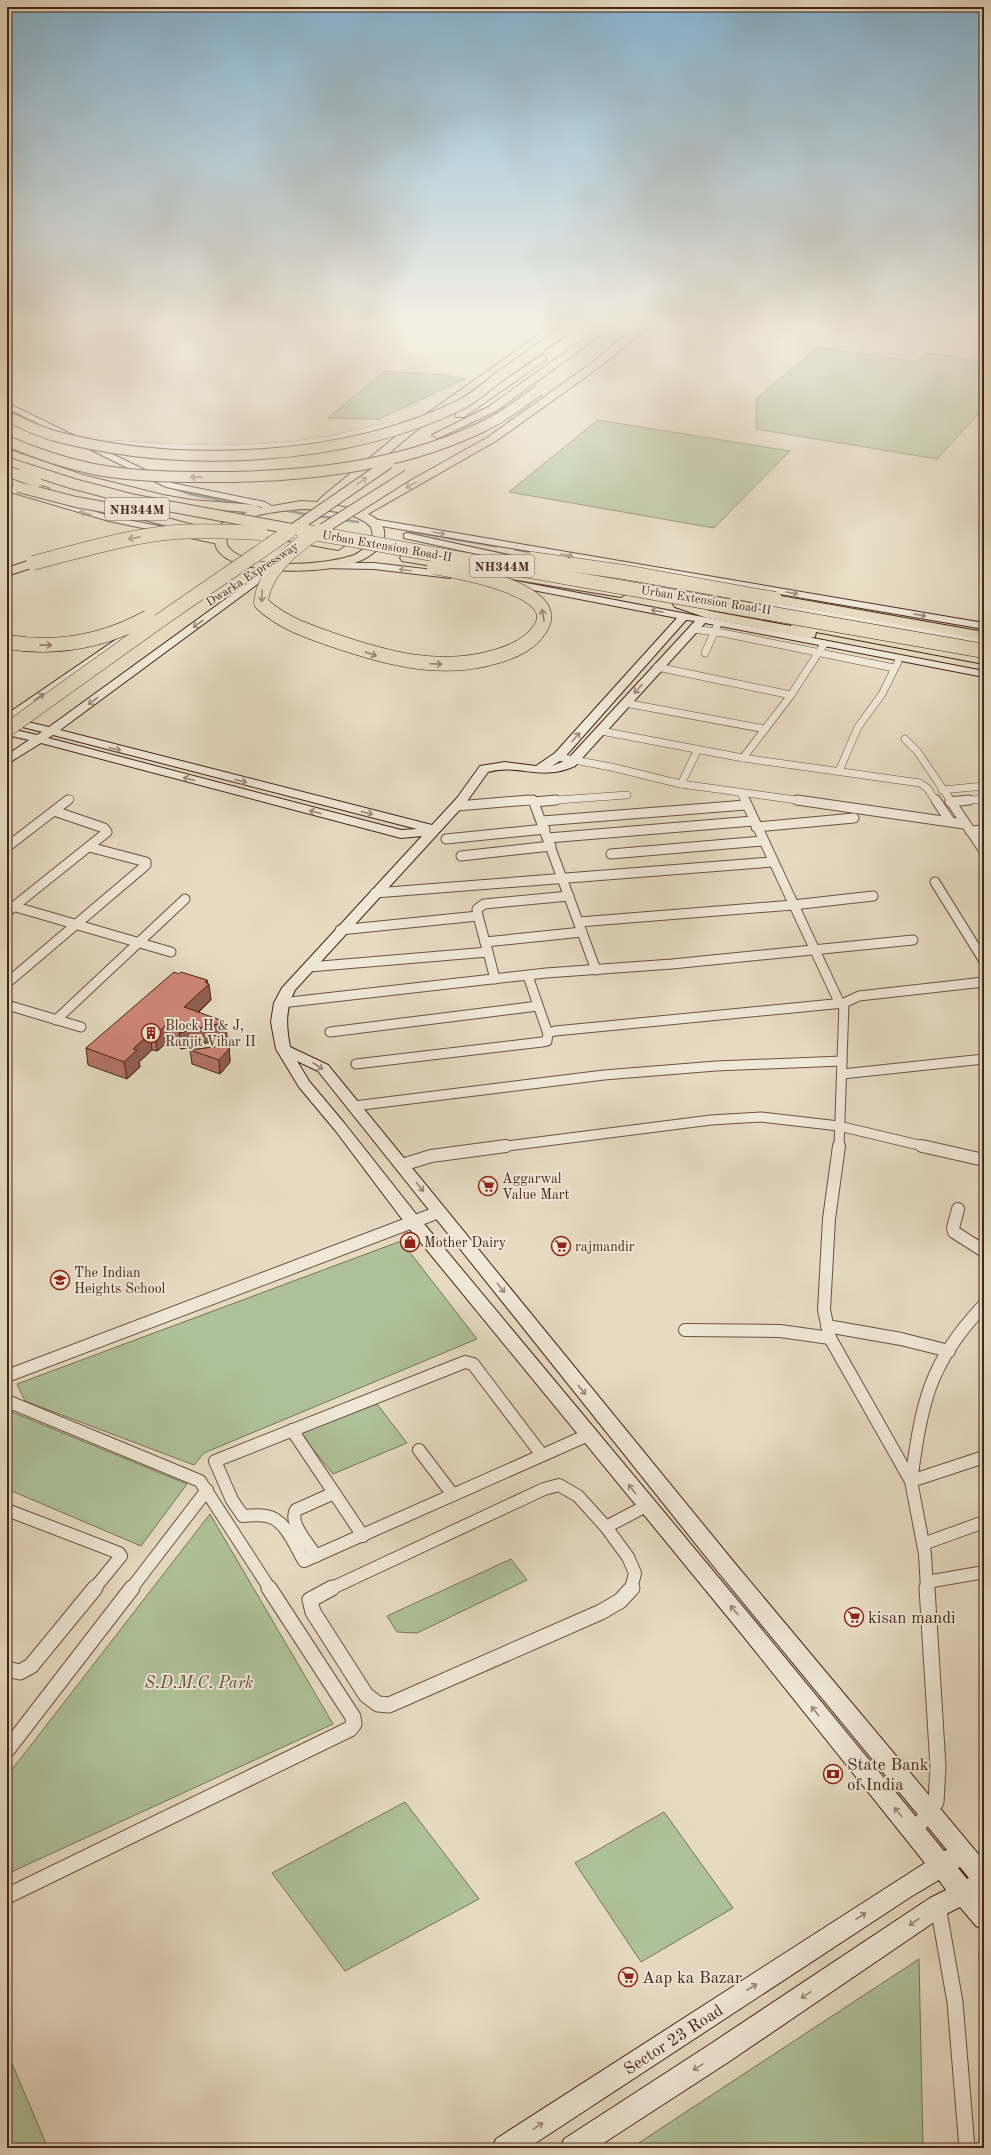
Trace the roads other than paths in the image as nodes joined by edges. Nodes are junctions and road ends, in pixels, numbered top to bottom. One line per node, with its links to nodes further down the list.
1 (17, 422): 4 (highway, bridge)
2 (39, 422): 12 (street)
3 (422, 422): 20 (highway)
4 (424, 422)
5 (449, 422): 33 (highway, Dwarka Expressway, one-way to 5, bridge)
6 (468, 422): 11 (highway)
7 (489, 422): 13 (highway, Dwarka Expressway, one-way to 13, bridge)
8 (507, 422): 27 (highway, Dwarka Expressway, bridge)
9 (517, 422): 22 (highway, one-way to 22)
10 (390, 425): 12 (street)
11 (7, 428)
12 (78, 439): 21 (street)
13 (7, 441)
14 (7, 452): 21 (highway)
15 (7, 460): 28 (highway, Urban Extension Road-II / NH344M, bridge)
16 (7, 471): 23 (highway, Urban Extension Road-II / NH344M, bridge)
17 (7, 478): 26 (highway)
18 (7, 483): 23 (highway, bridge)
19 (7, 488): 26 (street, one-way to 19)
20 (320, 506): 21 (highway); 22 (highway)
21 (268, 509): 26 (highway)
22 (360, 514): 24 (highway)
23 (168, 515): 25 (highway, Urban Extension Road-II / NH344M, bridge)
24 (375, 525): 30 (highway); 36 (street, one-way to 36); 41 (street)
25 (271, 534): 28 (highway, Urban Extension Road-II / NH344M, bridge); 32 (highway, one-way to 32, bridge)
26 (219, 539): 29 (highway)
27 (300, 543): 28 (highway, one-way to 28, bridge); 58 (highway, Dwarka Expressway, bridge)
28 (409, 554): 34 (highway, Urban Extension Road-II / NH344M); 39 (highway, bridge); 43 (highway, Urban Extension Road-II / NH344M, bridge)
29 (240, 560): 31 (highway); 52 (street, one-way to 29)
30 (321, 566): 31 (highway); 34 (street, one-way to 30)
31 (274, 567): 56 (street, one-way to 56)
32 (7, 572)
33 (215, 582): 40 (highway, one-way to 33, bridge); 54 (highway, Dwarka Expressway, bridge)
34 (682, 610): 35 (street); 45 (highway, Urban Extension Road-II / NH344M); 47 (highway); 62 (street, one-way to 34)
35 (702, 620): 37 (street); 38 (street)
36 (984, 626)
37 (716, 627): 38 (street); 42 (street); 44 (street)
38 (693, 629): 48 (street)
39 (984, 636)
40 (7, 642)
41 (984, 642)
42 (821, 648): 46 (street); 50 (street)
43 (984, 650)
44 (705, 653)
45 (984, 660)
46 (897, 663): 49 (street); 68 (street)
47 (984, 666)
48 (657, 667): 50 (street); 51 (street, one-way to 51)
49 (984, 674)
50 (791, 695): 53 (street)
51 (625, 703): 53 (street); 55 (street)
52 (7, 720): 56 (street)
53 (766, 729): 63 (street)
54 (7, 731): 56 (street)
55 (601, 731): 60 (street); 65 (street)
56 (45, 738): 59 (street); 61 (street); 64 (street); 66 (street)
57 (905, 738): 71 (street)
58 (7, 742)
59 (94, 744): 61 (street); 85 (street, one-way to 85)
60 (698, 749): 63 (street); 69 (street)
61 (82, 752): 85 (street, one-way to 61)
62 (558, 757): 65 (street); 67 (street)
63 (743, 758): 68 (street)
64 (7, 760)
65 (576, 760): 67 (street); 69 (street)
66 (7, 771)
67 (536, 771): 79 (street)
68 (839, 771): 82 (street)
69 (682, 784): 72 (street)
70 (984, 786): 71 (street)
71 (942, 790): 77 (street)
72 (742, 794): 78 (street); 82 (street)
73 (626, 795): 76 (street)
74 (70, 799): 80 (street)
75 (984, 799): 77 (street)
76 (534, 802): 79 (street); 88 (street)
77 (950, 802): 84 (street)
78 (746, 805): 83 (street); 88 (street)
79 (457, 806): 85 (street)
80 (54, 811): 91 (street); 92 (street)
81 (854, 818): 83 (street)
82 (950, 821): 84 (street)
83 (755, 824): 88 (street); 90 (street)
84 (964, 824): 87 (street)
85 (435, 830): 99 (street)
86 (984, 830): 87 (street)
87 (970, 831): 93 (street)
88 (547, 834): 89 (street); 95 (street); 97 (street)
89 (446, 839)
90 (762, 841): 94 (street); 96 (street)
91 (7, 847)
92 (89, 847): 104 (street); 107 (street)
93 (984, 851)
94 (611, 854)
95 (461, 856)
96 (772, 862): 97 (street); 103 (street)
97 (561, 879): 99 (street); 100 (street)
98 (934, 882): 116 (street)
99 (376, 893): 108 (street)
100 (569, 896): 105 (street); 106 (street)
101 (873, 896): 103 (street)
102 (185, 899): 112 (street)
103 (792, 904): 106 (street); 113 (street)
104 (9, 908): 107 (street)
105 (478, 916): 108 (street); 111 (street)
106 (579, 922): 109 (street)
107 (74, 924): 112 (street); 122 (street)
108 (340, 930): 117 (street)
109 (582, 932): 111 (street); 118 (street)
110 (913, 940): 113 (street)
111 (485, 942): 115 (street)
112 (138, 943): 114 (street); 127 (street)
113 (814, 950): 118 (street); 124 (street)
114 (171, 952)
115 (488, 952): 117 (street); 120 (street)
116 (984, 961)
117 (309, 967): 123 (street)
118 (596, 970): 119 (street)
119 (528, 976): 120 (street); 126 (street)
120 (495, 979): 123 (street)
121 (984, 982): 124 (street)
122 (7, 983)
123 (281, 1003): 131 (street)
124 (842, 1004): 130 (street); 133 (street)
125 (7, 1005): 127 (street)
126 (538, 1006): 129 (street); 130 (street)
127 (56, 1020): 128 (street)
128 (81, 1027)
129 (330, 1032)
130 (548, 1034): 134 (street)
131 (283, 1049): 136 (street, one-way to 136); 142 (street)
132 (984, 1059): 135 (street)
133 (842, 1061): 135 (street); 136 (street)
134 (356, 1064)
135 (842, 1074): 137 (street)
136 (354, 1106): 139 (street)
137 (839, 1126): 138 (street); 139 (street); 146 (street)
138 (984, 1160)
139 (402, 1165): 141 (street, one-way to 141)
140 (958, 1209): 143 (street)
141 (439, 1212): 142 (street); 170 (street, one-way to 170)
142 (414, 1223): 148 (street); 151 (street)
143 (983, 1248)
144 (982, 1309): 147 (street)
145 (685, 1330): 146 (street)
146 (828, 1332): 147 (street); 155 (street)
147 (949, 1351): 155 (street)
148 (7, 1376)
149 (7, 1401): 156 (street)
150 (292, 1430): 153 (street); 157 (street); 165 (street)
151 (588, 1435): 153 (street); 159 (street, one-way to 151)
152 (419, 1450): 158 (street)
153 (542, 1455): 158 (street)
154 (984, 1457): 155 (street)
155 (911, 1481): 164 (street)
156 (207, 1490): 169 (street); 177 (street)
157 (334, 1493): 163 (street); 165 (street)
158 (453, 1494): 163 (street)
159 (646, 1506): 162 (street); 171 (street, one-way to 159)
160 (7, 1510): 168 (street)
161 (984, 1522): 164 (street)
162 (606, 1527): 162 (street)
163 (363, 1536): 165 (street)
164 (922, 1544): 167 (street)
165 (316, 1556)
166 (984, 1572): 167 (street)
167 (927, 1582): 170 (street)
168 (7, 1669)
169 (7, 1750)
170 (930, 1814): 171 (street); 172 (street)
171 (914, 1832): 173 (street)
172 (962, 1853): 173 (street, Sector 23 Road); 174 (street)
173 (941, 1865): 176 (street); 180 (street, Sector 23 Road, one-way to 173)
174 (984, 1878)
175 (984, 1882): 176 (street)
176 (963, 1893): 178 (street); 179 (street)
177 (7, 1896)
178 (938, 1906): 181 (street, one-way to 181); 182 (street)
179 (984, 1918)
180 (506, 2148)
181 (573, 2148)
182 (967, 2148)

